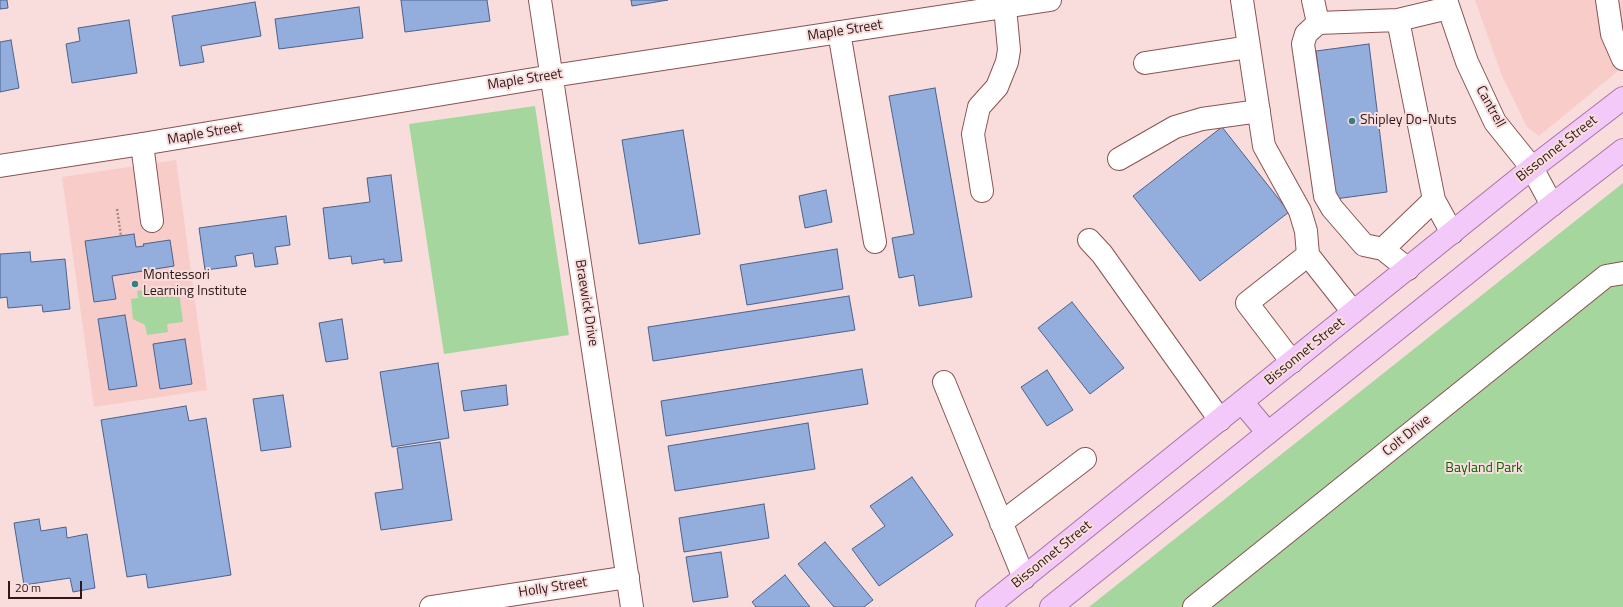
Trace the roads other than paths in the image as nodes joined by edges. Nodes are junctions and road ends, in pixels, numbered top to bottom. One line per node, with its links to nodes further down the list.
1 (540, 0): 15 (street, Braewick Drive)
2 (1050, 0): 7 (street, Maple Street)
3 (1242, 0): 12 (street)
4 (1313, 0): 10 (street)
5 (1607, 0): 13 (street)
6 (1447, 4): 9 (street); 22 (street, Cantrell)
7 (1004, 7): 8 (street, Maple Street); 23 (street)
8 (947, 8): 11 (street, Maple Street)
9 (1398, 20): 10 (street); 24 (street)
10 (1318, 23): 30 (street)
11 (839, 32): 15 (street, Maple Street); 29 (street)
12 (1249, 47): 14 (street); 17 (street)
13 (1622, 55)
14 (1144, 63)
15 (552, 76): 18 (street, Maple Street); 42 (street, Braewick Drive)
16 (1623, 98): 22 (main road, Bissonnet Street)
17 (1258, 111): 20 (street); 31 (street)
18 (142, 144): 21 (street, Maple Street); 26 (street)
19 (1623, 150): 25 (main road)
20 (1119, 160)
21 (0, 166)
22 (1532, 168): 25 (street, Cantrell); 27 (main road, Bissonnet Street)
23 (982, 191)
24 (1434, 200): 27 (street); 30 (street)
25 (1552, 205): 39 (main road)
26 (152, 221)
27 (1452, 233): 32 (main road, Bissonnet Street)
28 (1089, 240): 38 (street)
29 (875, 242)
30 (1374, 247): 32 (street)
31 (1308, 255): 34 (street); 35 (street)
32 (1408, 269): 34 (main road, Bissonnet Street)
33 (1623, 273): 48 (street, Colt Drive)
34 (1353, 312): 35 (main road, Bissonnet Street)
35 (1292, 362): 37 (main road, Bissonnet Street)
36 (944, 382): 41 (street)
37 (1242, 402): 38 (main road, Bissonnet Street); 39 (main road)
38 (1220, 420): 43 (main road, Bissonnet Street)
39 (1268, 433): 47 (main road)
40 (1085, 458): 41 (street)
41 (1001, 523): 43 (street)
42 (628, 577): 44 (street, Holly Street); 45 (street, Braewick Drive)
43 (1024, 578): 46 (main road, Bissonnet Street)
44 (431, 607)
45 (632, 607)
46 (987, 607)
47 (1051, 607)
48 (1194, 607)

